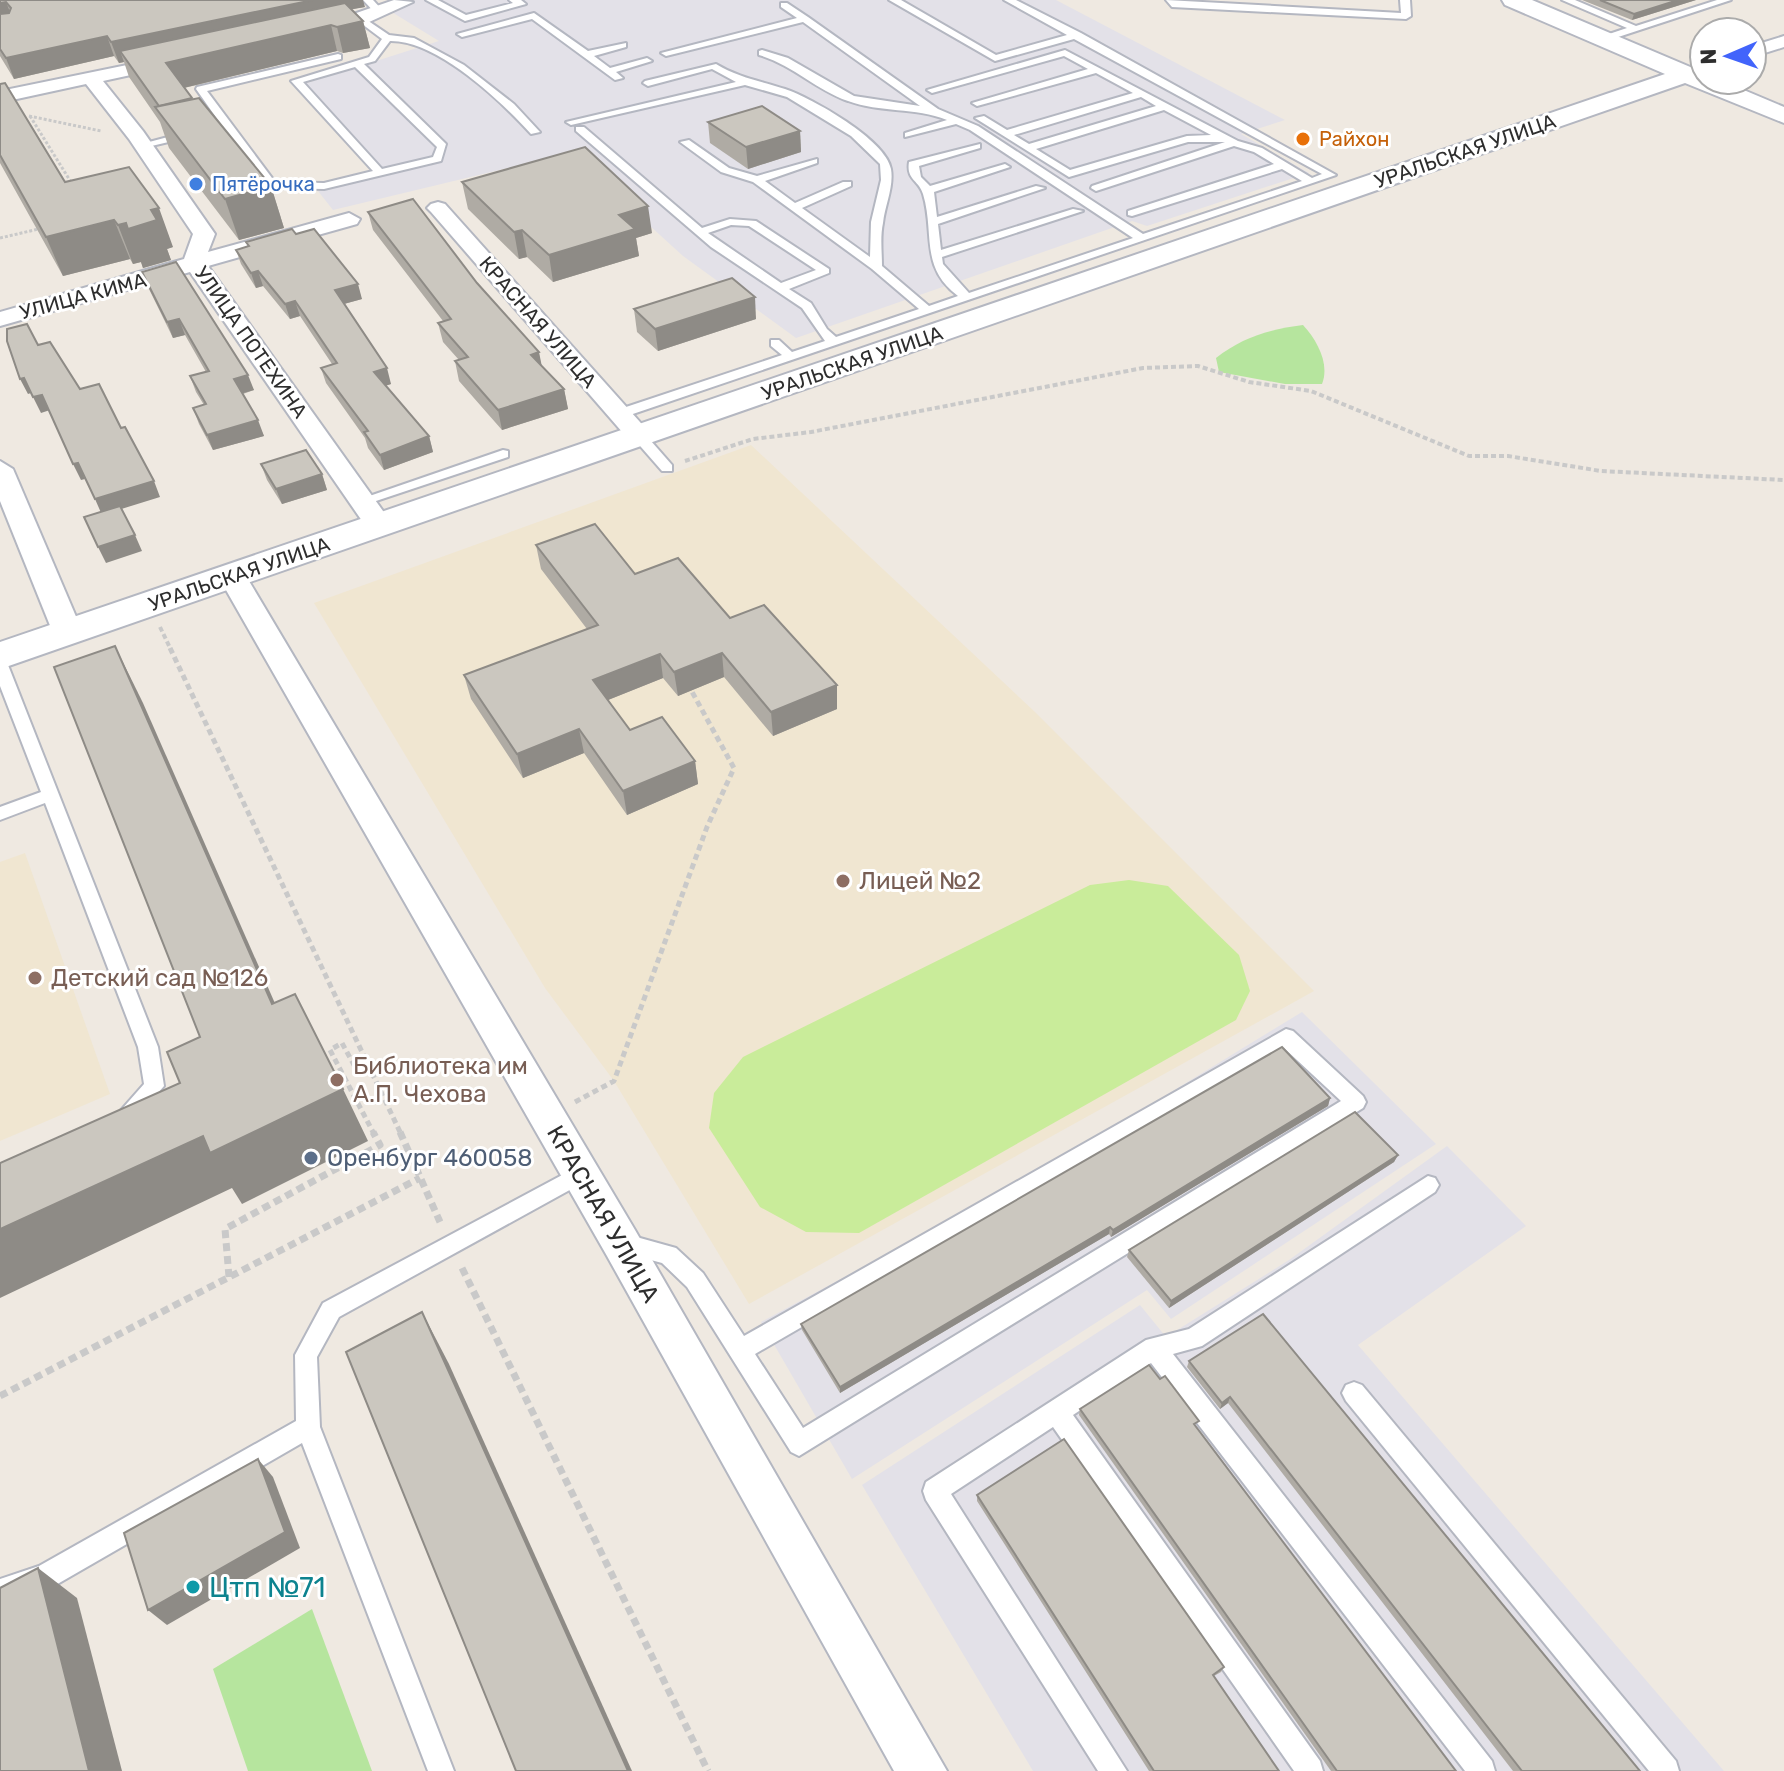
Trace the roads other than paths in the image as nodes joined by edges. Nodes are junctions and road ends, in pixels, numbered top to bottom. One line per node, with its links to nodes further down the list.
1 (431, 0): 14 (lane)
2 (534, 0): 11 (lane)
3 (894, 0): 21 (lane)
4 (1009, 0): 21 (lane)
5 (1171, 0): 6 (lane)
6 (1405, 0)
7 (1567, 0): 18 (lane)
8 (1726, 0): 18 (lane)
9 (405, 1): 13 (street)
10 (1519, 1): 23 (street)
11 (518, 2): 14 (lane)
12 (784, 5): 16 (lane)
13 (374, 6): 15 (street)
14 (465, 18): 17 (lane)
15 (361, 19): 19 (street); 22 (lane)
16 (805, 19): 26 (lane); 46 (lane)
17 (481, 29): 20 (lane); 28 (lane)
18 (1636, 29): 23 (lane)
19 (300, 33)
20 (462, 34)
21 (1078, 35): 64 (lane)
22 (387, 38): 25 (lane); 51 (lane)
23 (1603, 39): 32 (street)
24 (623, 45): 28 (lane)
25 (378, 48): 31 (lane); 50 (lane)
26 (666, 53)
27 (762, 53): 46 (lane)
28 (586, 55): 34 (lane)
29 (189, 57): 36 (street)
30 (647, 61): 34 (lane)
31 (359, 65): 62 (lane); 62 (lane)
32 (1688, 69)
33 (1096, 70): 40 (lane); 41 (lane); 44 (lane)
34 (609, 71): 37 (lane)
35 (1688, 73): 87 (street, УРАЛЬСКАЯ УЛИЦА)
36 (91, 78): 43 (street); 54 (street, УЛИЦА ПОТЕХИНА)
37 (618, 78)
38 (648, 83): 39 (lane)
39 (741, 84): 75 (lane); 79 (lane)
40 (932, 90)
41 (1142, 94): 45 (lane); 52 (lane)
42 (1744, 96): 47 (street)
43 (1, 97)
44 (977, 103)
45 (1165, 106): 55 (lane); 58 (lane)
46 (934, 111): 49 (lane)
47 (1784, 116)
48 (980, 118): 52 (lane)
49 (955, 121): 53 (lane); 76 (lane)
50 (226, 125): 54 (lane); 62 (lane)
51 (535, 132)
52 (1006, 134): 58 (lane)
53 (909, 135)
54 (140, 140): 78 (street, УЛИЦА ПОТЕХИНА)
55 (1228, 140): 58 (lane); 60 (lane); 67 (lane)
56 (685, 142): 63 (lane)
57 (976, 146): 68 (lane)
58 (1028, 148)
59 (813, 161): 63 (lane)
60 (1282, 165): 64 (lane); 72 (lane)
61 (1005, 167): 68 (lane)
62 (381, 174)
63 (757, 180): 69 (lane)
64 (1310, 181): 76 (lane)
65 (847, 184): 69 (lane)
66 (1040, 188): 74 (lane)
67 (1096, 188)
68 (928, 190): 74 (lane)
69 (794, 207): 79 (lane)
70 (438, 208): 87 (street, КРАСНАЯ УЛИЦА)
71 (1077, 211): 77 (lane)
72 (1132, 213)
73 (349, 219): 78 (street, УЛИЦА КИМА)
74 (932, 222): 77 (lane)
75 (700, 232): 80 (lane); 80 (lane)
76 (1142, 239): 81 (lane)
77 (936, 255): 81 (lane)
78 (194, 262): 83 (street, УЛИЦА КИМА); 91 (street, УЛИЦА ПОТЕХИНА)
79 (876, 267): 82 (lane)
80 (779, 288): 85 (lane)
81 (968, 298): 82 (lane)
82 (928, 311): 85 (lane)
83 (0, 319)
84 (775, 343): 86 (lane)
85 (835, 343): 86 (lane)
86 (791, 357): 87 (lane)
87 (629, 425): 89 (lane); 92 (street, УРАЛЬСКАЯ УЛИЦА)
88 (503, 454): 91 (lane)
89 (667, 468)
90 (0, 469): 94 (street)
91 (362, 501): 92 (street, УЛИЦА ПОТЕХИНА)
92 (379, 525): 93 (street, УРАЛЬСКАЯ УЛИЦА)
93 (232, 576): 94 (street, УРАЛЬСКАЯ УЛИЦА); 100 (street, КРАСНАЯ УЛИЦА)
94 (68, 633): 95 (street, УРАЛЬСКАЯ УЛИЦА)
95 (0, 656)
96 (0, 665): 97 (lane)
97 (49, 795): 98 (lane); 99 (lane)
98 (0, 814)
99 (113, 1124)
100 (579, 1175): 102 (street, КРАСНАЯ УЛИЦА); 107 (lane)
101 (1428, 1185): 103 (lane)
102 (621, 1243): 104 (lane); 110 (street, КРАСНАЯ УЛИЦА)
103 (1154, 1348): 106 (lane); 113 (lane)
104 (741, 1350): 104 (lane)
105 (1354, 1393): 114 (lane)
106 (1056, 1411): 111 (lane); 112 (lane)
107 (308, 1427): 108 (lane); 109 (lane)
108 (0, 1592)
109 (441, 1771)
110 (922, 1771)
111 (1114, 1771)
112 (1310, 1771)
113 (1482, 1771)
114 (1666, 1771)

